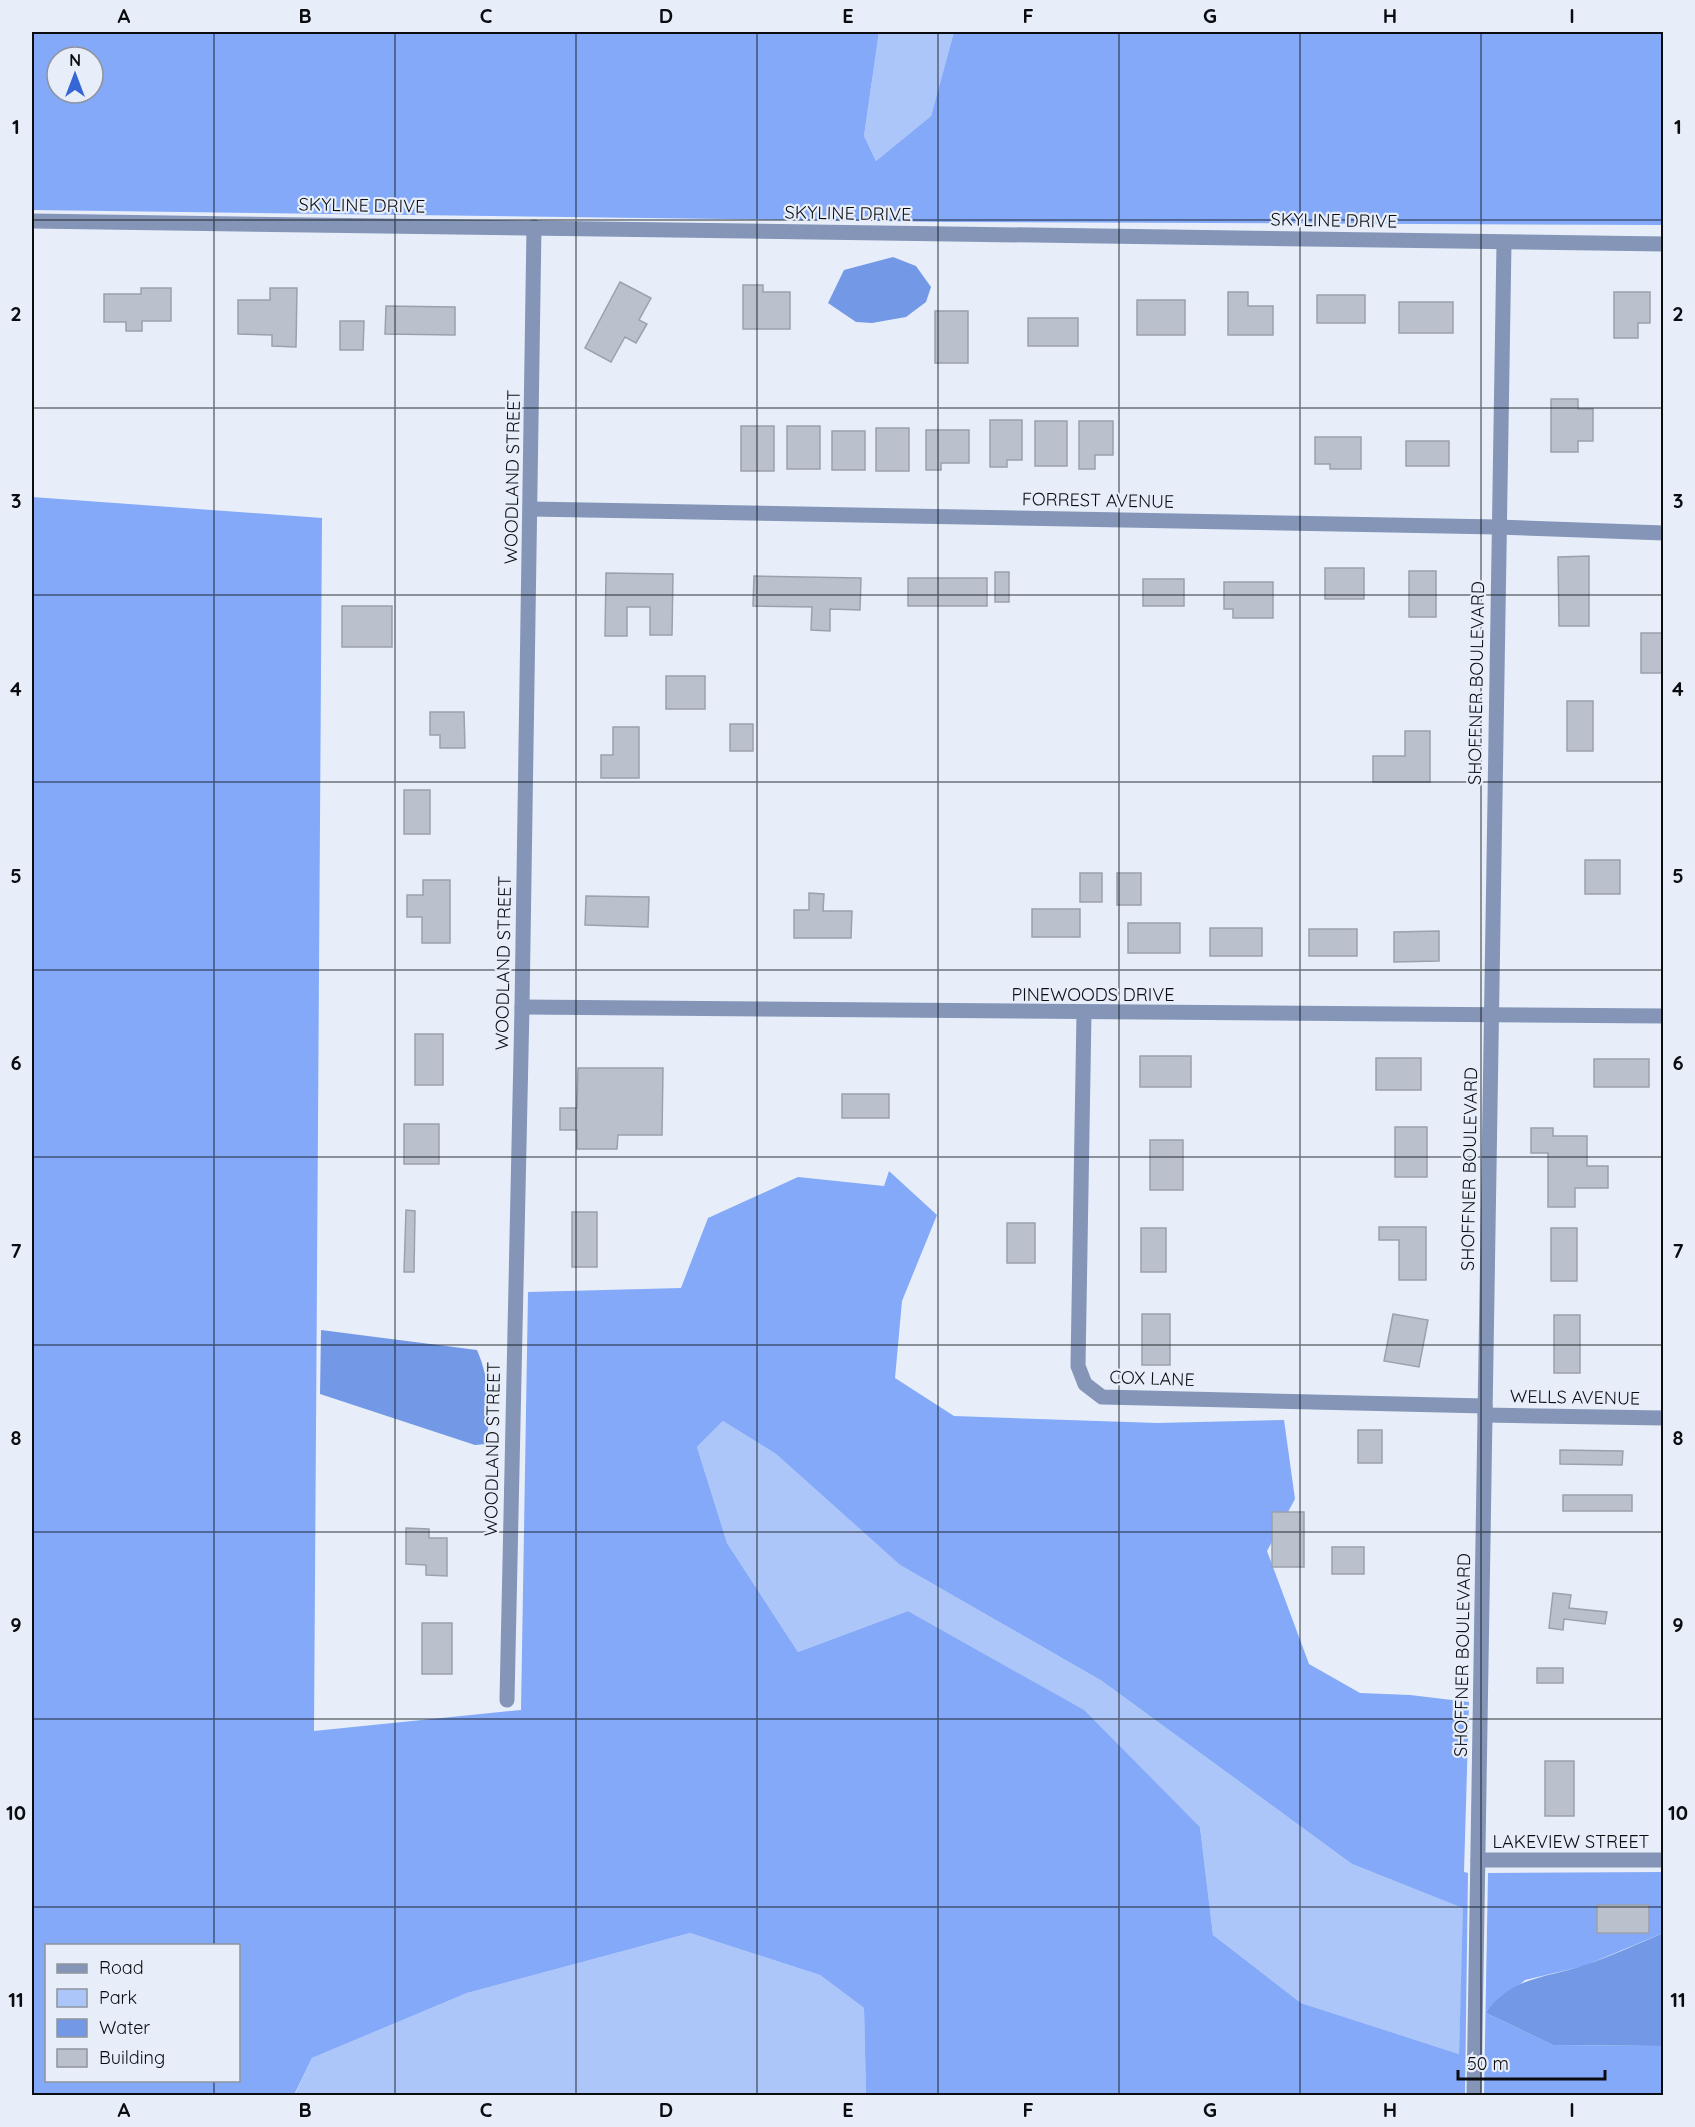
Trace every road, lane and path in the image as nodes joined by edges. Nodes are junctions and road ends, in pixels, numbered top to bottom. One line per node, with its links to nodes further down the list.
1 (32, 221): 2 (street, SKYLINE DRIVE)
2 (534, 227): 3 (street, SKYLINE DRIVE); 5 (street, WOODLAND STREET)
3 (1504, 243): 4 (street, SKYLINE DRIVE); 6 (street, SHOFFNER BOULEVARD)
4 (1664, 244)
5 (531, 509): 6 (street, FORREST AVENUE); 8 (street, WOODLAND STREET)
6 (1497, 527): 7 (street, FORREST AVENUE); 10 (street, SHOFFNER BOULEVARD)
7 (1664, 533)
8 (522, 1007): 9 (street, PINEWOODS DRIVE); 14 (street, WOODLAND STREET)
9 (1084, 1013): 10 (street, PINEWOODS DRIVE); 12 (street, COX LANE)
10 (1491, 1015): 11 (street, PINEWOODS DRIVE); 12 (street, SHOFFNER BOULEVARD)
11 (1664, 1016)
12 (1485, 1410): 13 (street, WELLS AVENUE); 15 (street, SHOFFNER BOULEVARD)
13 (1664, 1418)
14 (507, 1700)
15 (1478, 1860): 16 (street, LAKEVIEW STREET); 17 (street, SHOFFNER BOULEVARD)
16 (1664, 1860)
17 (1474, 2096)

